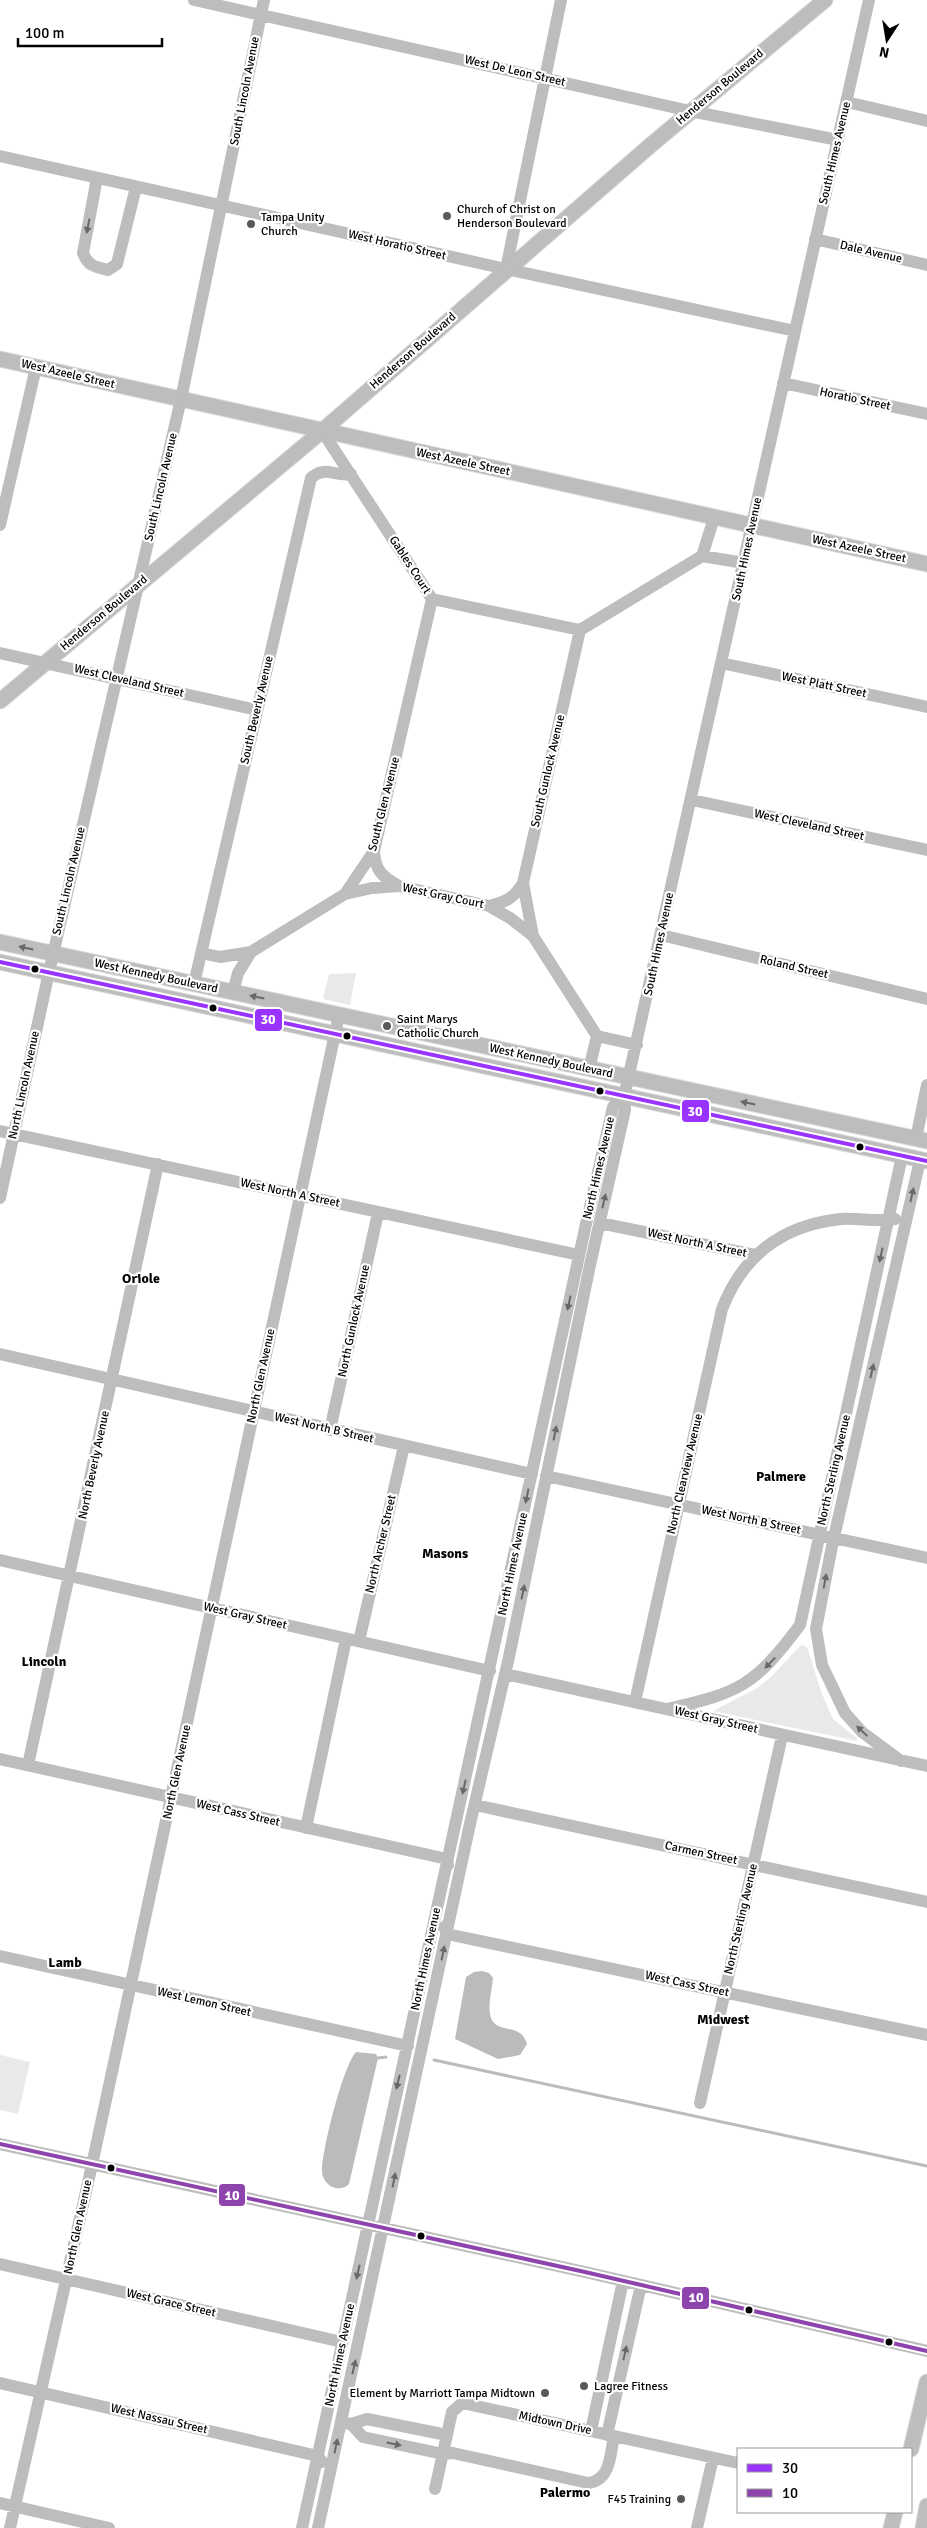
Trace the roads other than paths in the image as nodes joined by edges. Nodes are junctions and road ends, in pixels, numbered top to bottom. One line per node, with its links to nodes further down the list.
1 (194, 0): 6 (street, West De Leon Street)
2 (264, 0): 6 (street, South Lincoln Avenue)
3 (561, 0): 7 (street)
4 (825, 0): 9 (main road, Henderson Boulevard)
5 (869, 0): 8 (street, South Himes Avenue)
6 (260, 15): 7 (street, West De Leon Street); 15 (street, South Lincoln Avenue)
7 (545, 78): 9 (street, West De Leon Street); 18 (street)
8 (847, 102): 10 (street); 11 (street, South Himes Avenue)
9 (690, 112): 11 (street, West De Leon Street); 18 (main road, Henderson Boulevard)
10 (927, 121)
11 (838, 140): 16 (street, South Himes Avenue)
12 (0, 156): 13 (street, West Horatio Street)
13 (97, 178): 14 (street, West Horatio Street); 14 (street, one-way to 14)
14 (136, 187): 15 (street, West Horatio Street)
15 (222, 206): 18 (street, West Horatio Street); 23 (street, South Lincoln Avenue)
16 (815, 239): 17 (street, Dale Avenue); 19 (street, South Himes Avenue)
17 (927, 265)
18 (506, 270): 19 (street, West Horatio Street); 25 (main road, Henderson Boulevard)
19 (795, 331): 22 (street, South Himes Avenue)
20 (0, 359): 21 (main road, West Azeele Street)
21 (36, 367): 23 (main road, West Azeele Street); 28 (street)
22 (783, 383): 24 (street, Horatio Street); 29 (street, South Himes Avenue)
23 (180, 399): 25 (main road, West Azeele Street); 33 (street, South Lincoln Avenue)
24 (927, 414)
25 (322, 431): 26 (street, Gables Court); 27 (main road, West Azeele Street); 33 (main road, Henderson Boulevard)
26 (350, 474): 34 (street, Gables Court); 42 (street, South Beverly Avenue)
27 (714, 518): 29 (main road, West Azeele Street); 30 (street)
28 (0, 525)
29 (752, 526): 31 (street, South Himes Avenue); 32 (main road, West Azeele Street)
30 (702, 556): 31 (street); 35 (street)
31 (744, 563): 38 (street, South Himes Avenue)
32 (927, 564)
33 (138, 583): 37 (main road, Henderson Boulevard); 39 (street, South Lincoln Avenue)
34 (432, 599): 35 (street, Gables Court); 45 (street, South Glen Avenue)
35 (580, 630): 46 (street, South Gunlock Avenue)
36 (0, 653): 37 (street, West Cleveland Street)
37 (45, 662): 39 (street, West Cleveland Street); 40 (main road, Henderson Boulevard)
38 (722, 663): 41 (street, West Platt Street); 43 (street, South Himes Avenue)
39 (116, 678): 42 (street, West Cleveland Street); 54 (street, South Lincoln Avenue)
40 (0, 701)
41 (927, 707)
42 (257, 710): 55 (street, South Beverly Avenue)
43 (692, 800): 44 (street, West Cleveland Street); 50 (street, South Himes Avenue)
44 (927, 850)
45 (374, 851): 47 (street); 48 (street, South Glen Avenue)
46 (523, 883): 49 (street); 51 (street, South Gunlock Avenue)
47 (399, 886): 48 (street, West Gray Court); 49 (street, West Gray Court)
48 (345, 894): 53 (street, South Glen Avenue)
49 (489, 906): 51 (street, West Gray Court)
50 (661, 935): 60 (street, Roland Street); 64 (street, South Himes Avenue)
51 (533, 936): 63 (street, South Gunlock Avenue)
52 (0, 942): 54 (main road, West Kennedy Boulevard, one-way to 52)
53 (251, 952): 55 (street, South Glen Avenue); 59 (street, South Glen Avenue)
54 (53, 953): 57 (street, South Lincoln Avenue); 58 (main road, West Kennedy Boulevard)
55 (201, 953): 58 (street, South Beverly Avenue)
56 (0, 962): 57 (main road, West Kennedy Boulevard)
57 (49, 972): 62 (main road, West Kennedy Boulevard); 70 (street, North Lincoln Avenue)
58 (194, 984): 59 (main road, West Kennedy Boulevard)
59 (233, 992): 61 (main road, West Kennedy Boulevard, one-way to 59)
60 (927, 999)
61 (339, 1015): 62 (street, North Glen Avenue); 65 (main road, West Kennedy Boulevard)
62 (335, 1034): 68 (main road, West Kennedy Boulevard); 76 (street, North Glen Avenue)
63 (597, 1036): 64 (street); 65 (street)
64 (637, 1045): 66 (street, South Himes Avenue)
65 (590, 1069): 66 (main road, West Kennedy Boulevard)
66 (629, 1078): 68 (street, South Himes Avenue); 72 (main road, West Kennedy Boulevard, one-way to 66)
67 (927, 1085): 72 (street)
68 (624, 1097): 71 (main road, West Kennedy Boulevard); 81 (street, North Himes Avenue, one-way to 68); 82 (street, North Himes Avenue)
69 (0, 1131): 70 (street, West North A Street)
70 (14, 1134): 75 (street, West North A Street); 77 (street, North Lincoln Avenue)
71 (818, 1138): 72 (main road); 73 (main road, West Kennedy Boulevard)
72 (921, 1140)
73 (902, 1156): 74 (main road); 80 (street, North Sterling Avenue)
74 (925, 1157): 79 (street, North Sterling Avenue, one-way to 74)
75 (158, 1164): 76 (street, West North A Street); 85 (street, North Beverly Avenue)
76 (300, 1195): 78 (street, West North A Street); 88 (street, North Glen Avenue)
77 (0, 1198)
78 (378, 1213): 82 (street, West North A Street); 89 (street, North Gunlock Avenue)
79 (907, 1217): 80 (street, West North A Street); 87 (street, North Sterling Avenue, one-way to 79)
80 (888, 1220): 83 (street, West North A Street); 86 (street, North Sterling Avenue, one-way to 86)
81 (600, 1222): 83 (street, West North A Street); 94 (street, North Himes Avenue, one-way to 81)
82 (580, 1255): 93 (street, North Himes Avenue, one-way to 93)
83 (755, 1255): 95 (street, North Clearview Avenue)
84 (0, 1354): 85 (street, West North B Street)
85 (112, 1379): 88 (street, West North B Street); 100 (street, North Beverly Avenue)
86 (850, 1400): 87 (street); 90 (street, North Sterling Avenue)
87 (865, 1403): 91 (street, North Sterling Avenue)
88 (254, 1412): 89 (street, West North B Street); 102 (street, North Glen Avenue)
89 (330, 1430): 92 (street, West North B Street)
90 (840, 1435): 91 (street); 96 (street, North Sterling Avenue)
91 (857, 1437): 97 (street, North Sterling Avenue)
92 (404, 1446): 93 (street, West North B Street); 105 (street, North Archer Street)
93 (532, 1474): 101 (street, North Himes Avenue, one-way to 101)
94 (546, 1476): 95 (street, West North B Street); 107 (street, North Himes Avenue, one-way to 94)
95 (679, 1505): 96 (street, West North B Street); 108 (street, North Clearview Avenue)
96 (819, 1535): 97 (street, West North B Street); 103 (street, North Sterling Avenue)
97 (834, 1538): 98 (street, West North B Street); 104 (street, North Sterling Avenue, one-way to 97)
98 (927, 1558)
99 (0, 1560): 100 (street, West Gray Street)
100 (69, 1576): 102 (street, West Gray Street); 113 (street, North Beverly Avenue)
101 (509, 1588): 106 (street, North Himes Avenue); 107 (street)
102 (212, 1608): 105 (street, West Gray Street); 116 (street, North Glen Avenue)
103 (800, 1625): 104 (street); 109 (street, North Sterling Avenue, one-way to 109)
104 (816, 1629): 112 (street, one-way to 104)
105 (353, 1640): 106 (street, West Gray Street); 118 (street, North Archer Street)
106 (490, 1671): 115 (street); 119 (street, North Himes Avenue, one-way to 119)
107 (505, 1674): 108 (street, West Gray Street); 115 (street, North Himes Avenue)
108 (635, 1702): 109 (street, West Gray Street)
109 (667, 1709): 110 (street, West Gray Street)
110 (782, 1736): 112 (street, West Gray Street); 120 (street, North Sterling Avenue)
111 (0, 1759): 113 (street, West Cass Street)
112 (901, 1760): 114 (street, West Gray Street)
113 (28, 1765): 116 (street, West Cass Street)
114 (927, 1766)
115 (482, 1771): 117 (street, North Himes Avenue)
116 (171, 1798): 118 (street, West Cass Street); 125 (street, North Glen Avenue)
117 (475, 1805): 120 (street, Carmen Street); 122 (street, North Himes Avenue)
118 (306, 1828): 119 (street, West Cass Street)
119 (447, 1859): 122 (street); 124 (street, North Himes Avenue)
120 (754, 1864): 121 (street, Carmen Street); 126 (street, North Sterling Avenue)
121 (927, 1902)
122 (447, 1934): 126 (street, West Cass Street); 129 (street, North Himes Avenue, one-way to 122)
123 (0, 1956): 125 (street, West Lemon Street)
124 (423, 1972): 128 (street, North Himes Avenue); 129 (street)
125 (130, 1985): 128 (street, West Lemon Street); 132 (street, North Glen Avenue)
126 (725, 1992): 127 (street, West Cass Street); 130 (street, North Sterling Avenue)
127 (927, 2035)
128 (408, 2046): 133 (street, North Himes Avenue, one-way to 133)
129 (416, 2075): 134 (street, North Himes Avenue, one-way to 129)
130 (700, 2103)
131 (0, 2144): 132 (street)
132 (92, 2165): 133 (street); 136 (street, North Glen Avenue)
133 (370, 2225): 134 (street); 139 (street, North Himes Avenue, one-way to 139)
134 (384, 2228): 137 (street); 145 (street, North Himes Avenue, one-way to 134)
135 (0, 2264): 136 (street, West Grace Street)
136 (67, 2279): 139 (street, West Grace Street); 143 (street, North Glen Avenue)
137 (623, 2281): 138 (street); 146 (street)
138 (641, 2284): 140 (street); 148 (street, one-way to 138)
139 (342, 2342): 144 (street, North Himes Avenue)
140 (927, 2351)
141 (927, 2382): 149 (main road)
142 (0, 2383): 143 (street, West Nassau Street)
143 (41, 2392): 151 (street, West Nassau Street); 156 (street, North Glen Avenue)
144 (326, 2419): 145 (street); 151 (street, North Himes Avenue)
145 (346, 2423): 147 (street); 150 (street, one-way to 150); 163 (street, North Himes Avenue, one-way to 145)
146 (591, 2431): 147 (street, Midtown Drive); 148 (street, Midtown Drive)
147 (447, 2435): 150 (street, Midtown Drive)
148 (610, 2436): 150 (street); 152 (street, Midtown Drive)
149 (911, 2448)
150 (443, 2454): 154 (street, Midtown Drive)
151 (318, 2456): 161 (street, North Himes Avenue); 162 (street)
152 (713, 2458): 153 (street, Midtown Drive); 164 (street)
153 (737, 2463)
154 (435, 2489)
155 (0, 2503): 156 (street)
156 (15, 2506): 159 (street, North Glen Avenue); 160 (street)
157 (927, 2506): 166 (main road)
158 (895, 2513): 165 (main road)
159 (10, 2528)
160 (109, 2528)
161 (302, 2528)
162 (310, 2528)
163 (318, 2528)
164 (698, 2528)
165 (891, 2528)
166 (923, 2528)

